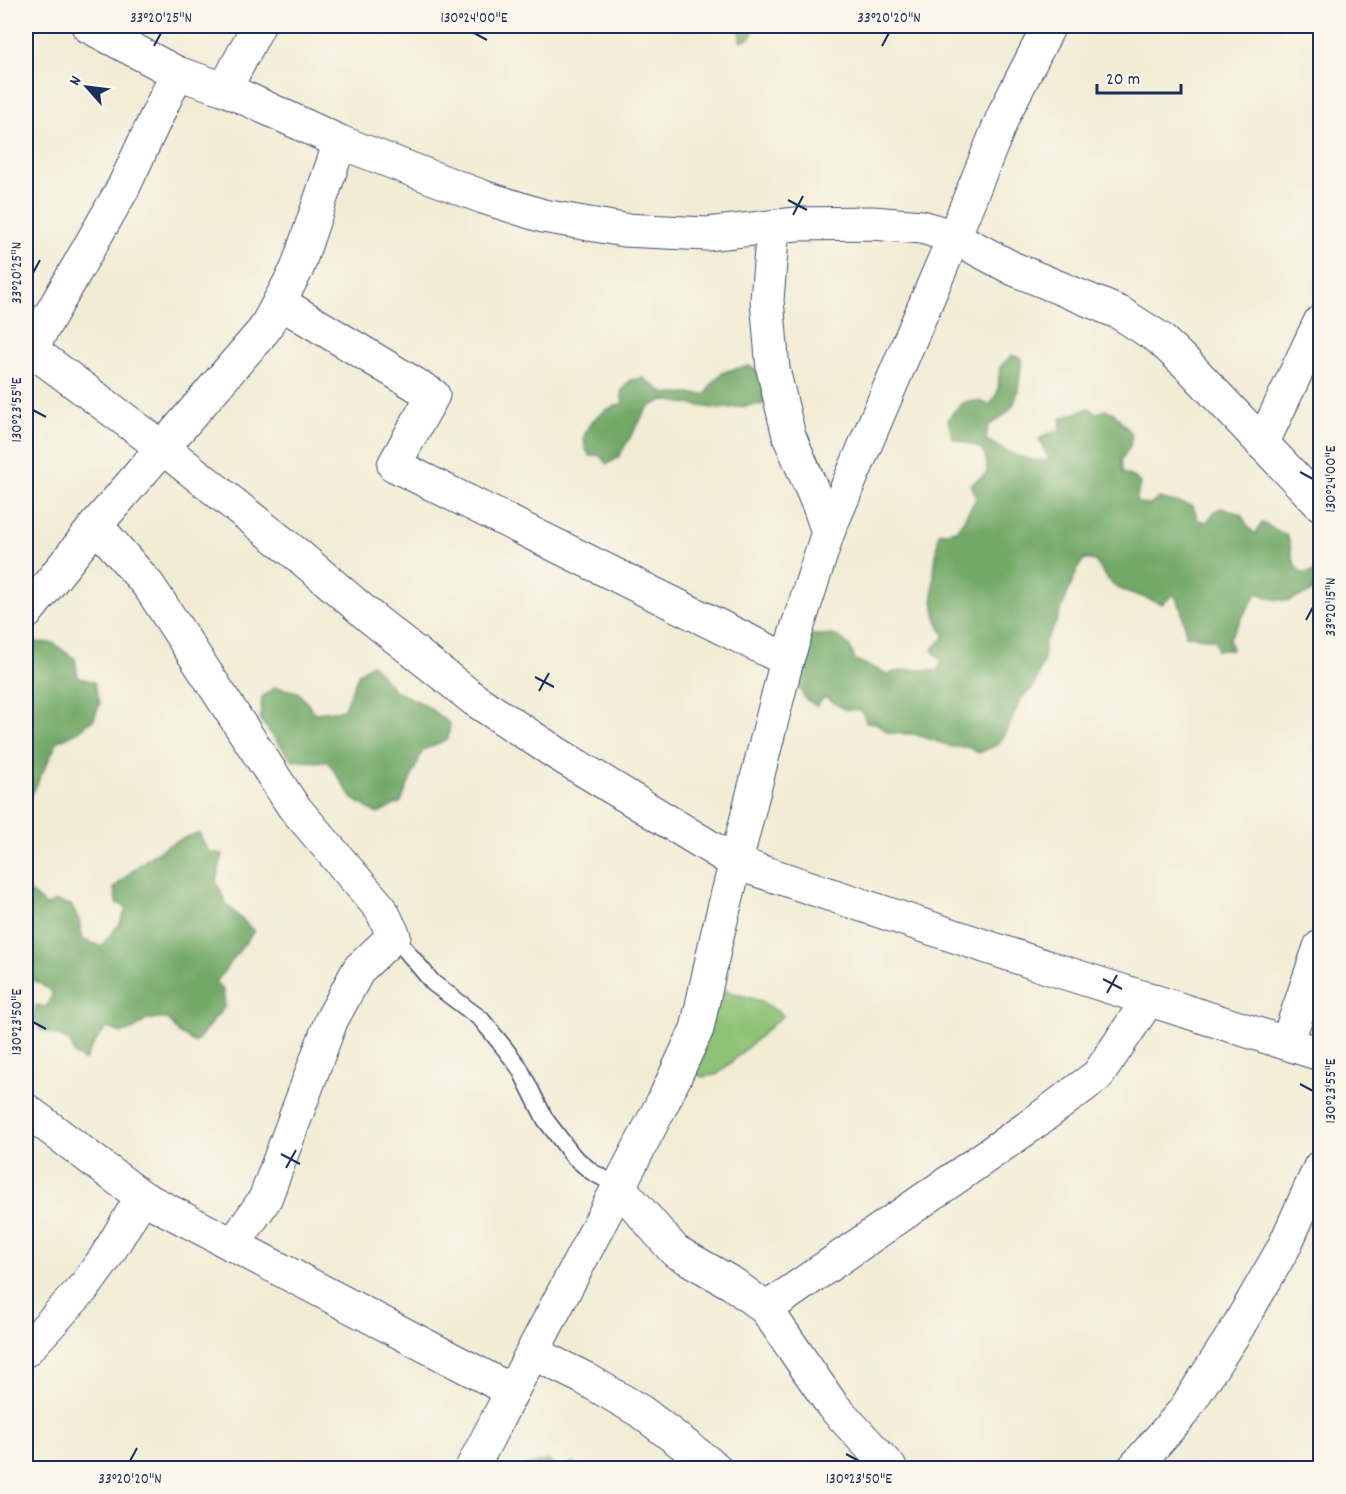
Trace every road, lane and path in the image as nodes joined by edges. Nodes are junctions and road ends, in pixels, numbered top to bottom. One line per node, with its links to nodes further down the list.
1 (88, 26): 4 (street)
2 (258, 26): 5 (street)
3 (1049, 26): 8 (street)
4 (177, 73): 5 (street); 11 (street)
5 (225, 89): 6 (street)
6 (340, 142): 7 (street); 9 (street)
7 (773, 227): 8 (street); 16 (street)
8 (954, 237): 12 (street); 16 (street)
9 (279, 302): 13 (street); 18 (street)
10 (1320, 322): 12 (street)
11 (28, 348): 13 (street)
12 (1262, 444): 14 (street)
13 (163, 448): 15 (street); 19 (street)
14 (1320, 504)
15 (96, 525): 17 (street); 20 (street)
16 (828, 532): 18 (street)
17 (26, 613)
18 (787, 660): 19 (street)
19 (736, 863): 22 (street); 27 (street)
20 (394, 936): 27 (lane); 30 (street)
21 (1320, 947): 23 (street)
22 (1149, 999): 23 (street); 31 (street)
23 (1287, 1043): 24 (street)
24 (1320, 1054)
25 (26, 1110): 28 (street)
26 (1320, 1167): 29 (street)
27 (618, 1186): 31 (street); 33 (street)
28 (142, 1197): 30 (street); 32 (street)
29 (1311, 1213): 38 (street)
30 (233, 1245): 34 (street)
31 (766, 1309): 37 (street)
32 (26, 1350)
33 (533, 1353): 34 (street); 36 (street)
34 (512, 1391): 35 (street)
35 (472, 1468)
36 (715, 1468)
37 (890, 1468)
38 (1134, 1468)

